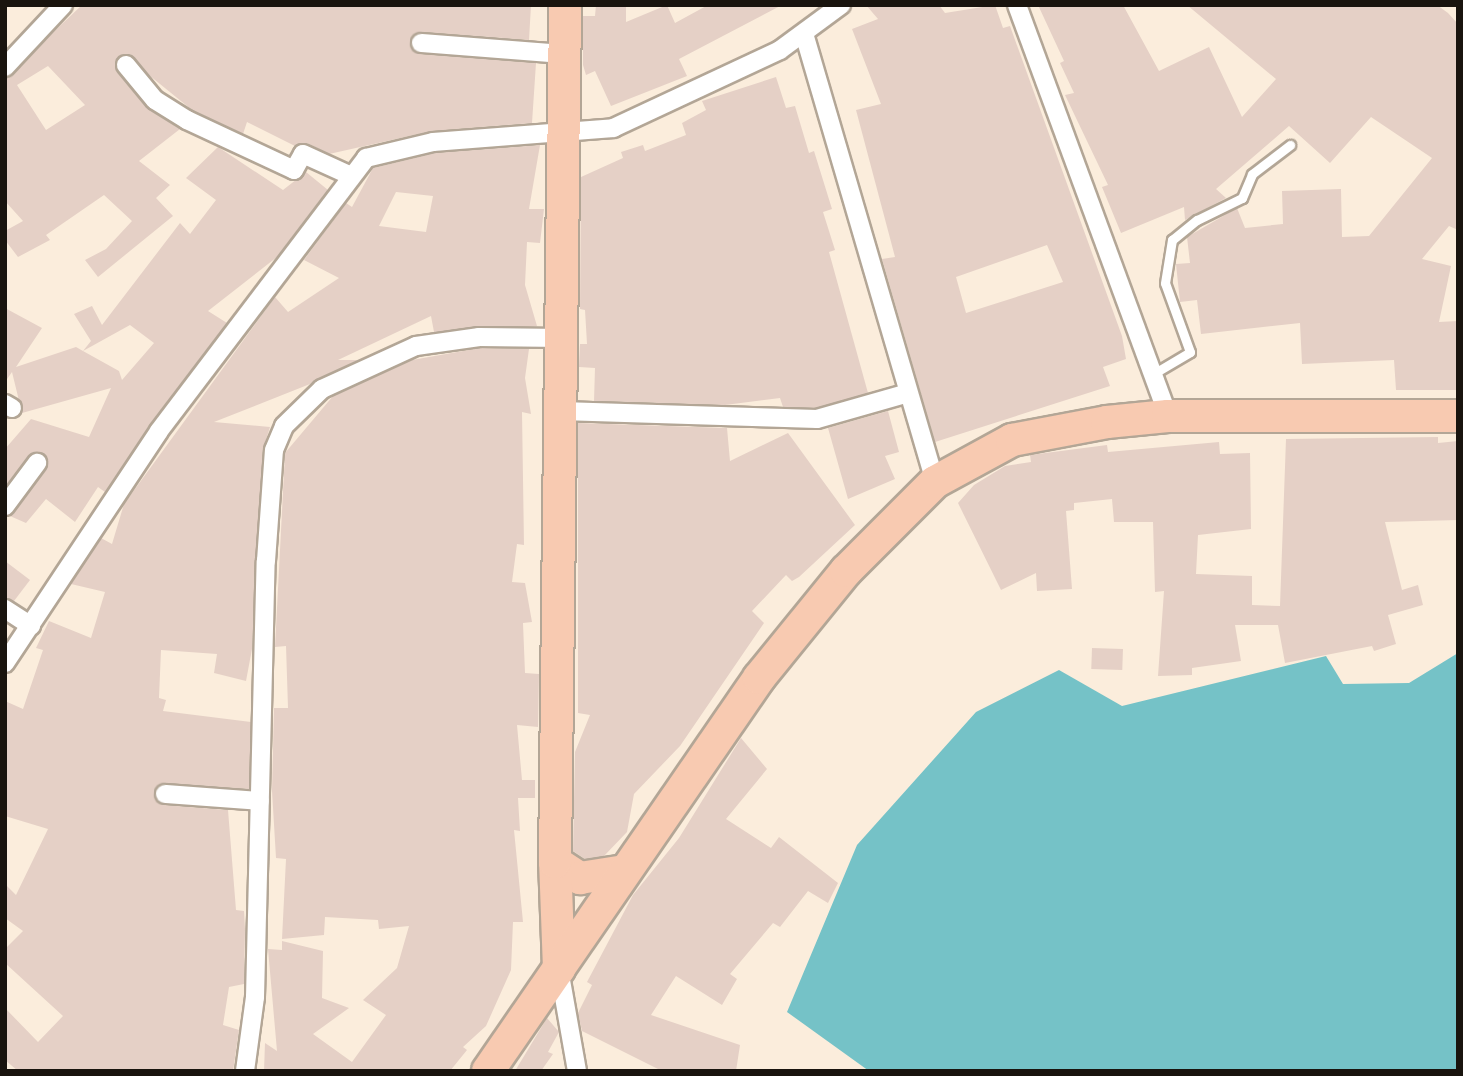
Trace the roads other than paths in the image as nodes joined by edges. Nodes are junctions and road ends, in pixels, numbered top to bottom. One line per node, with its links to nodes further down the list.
1 (63, 5): 9 (street)
2 (565, 5): 7 (highway)
3 (841, 5): 5 (street)
4 (1017, 5): 14 (street)
5 (804, 37): 10 (street); 15 (street)
6 (421, 43): 7 (street)
7 (564, 54): 10 (highway)
8 (126, 65): 12 (street)
9 (5, 67)
10 (563, 131): 12 (street); 13 (highway)
11 (1290, 145): 14 (lane)
12 (349, 176): 23 (street)
13 (563, 338): 16 (highway); 26 (street)
14 (1153, 374): 17 (street)
15 (908, 393): 16 (street); 20 (street)
16 (561, 411): 27 (highway)
17 (1168, 416): 18 (highway); 20 (highway)
18 (1458, 416)
19 (37, 463): 21 (street)
20 (935, 482): 28 (highway)
21 (5, 506)
22 (5, 609): 23 (street)
23 (31, 626): 24 (street)
24 (5, 663)
25 (165, 794): 26 (street)
26 (260, 801): 30 (street)
27 (555, 862): 28 (highway); 29 (highway)
28 (624, 871): 29 (highway)
29 (559, 969): 31 (highway); 32 (street)
30 (245, 1071)
31 (488, 1071)
32 (577, 1071)

